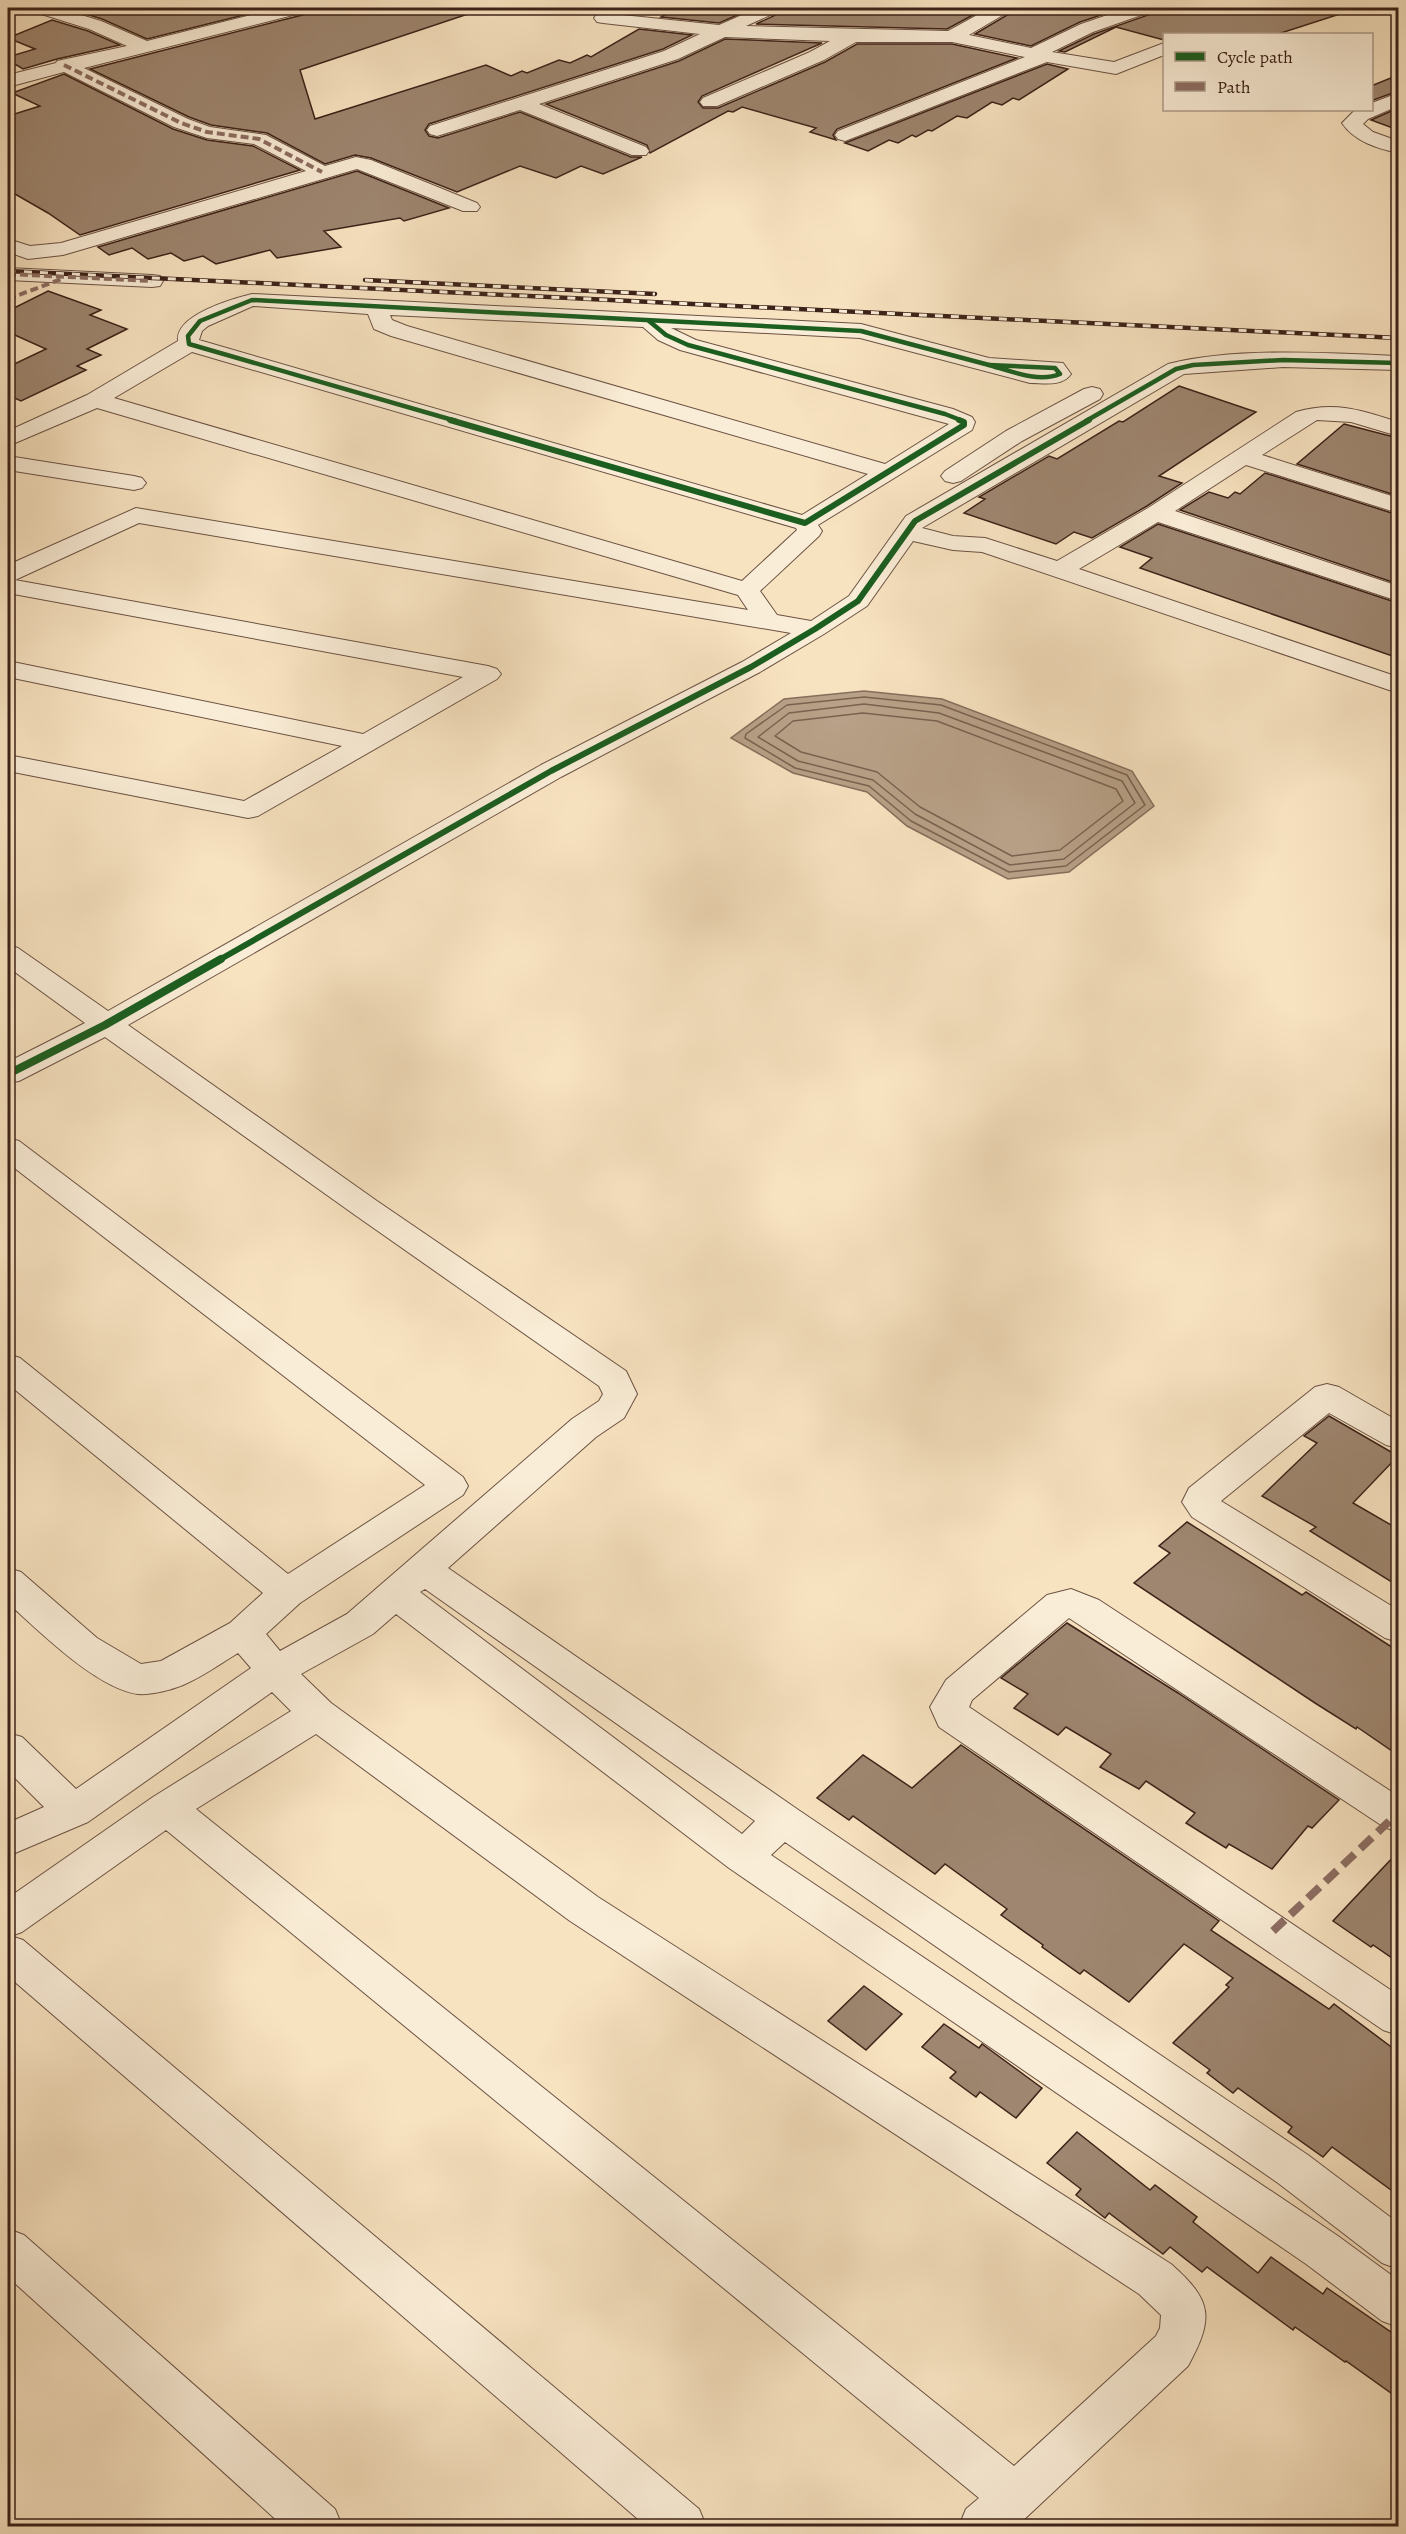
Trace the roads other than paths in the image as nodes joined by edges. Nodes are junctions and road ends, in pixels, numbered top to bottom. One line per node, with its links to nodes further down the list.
1 (41, 8): 10 (street)
2 (295, 8): 10 (street)
3 (771, 8): 7 (street)
4 (1002, 8): 9 (street)
5 (1144, 8): 12 (street)
6 (603, 18): 7 (street)
7 (721, 31): 8 (street); 17 (street)
8 (852, 36): 9 (street); 16 (street)
9 (952, 37): 12 (street)
10 (144, 46): 13 (street)
11 (1163, 49): 12 (street)
12 (1039, 55): 21 (street)
13 (64, 65): 14 (street); 24 (street)
14 (8, 81)
15 (1398, 99): 18 (street)
16 (710, 102)
17 (523, 104): 20 (street); 23 (street)
18 (1373, 110)
19 (1370, 111): 22 (street)
20 (437, 130)
21 (845, 135)
22 (1398, 147)
23 (639, 151)
24 (322, 172): 25 (street); 26 (street)
25 (470, 207)
26 (8, 245)
27 (8, 274): 28 (street)
28 (69, 276): 29 (street); 30 (street)
29 (152, 281)
30 (8, 299)
31 (377, 308): 32 (street); 33 (street); 45 (street)
32 (650, 321): 35 (street); 45 (street)
33 (189, 344): 38 (street); 49 (street)
34 (1398, 363): 36 (street)
35 (988, 365)
36 (1166, 365): 37 (street); 40 (street); 42 (street)
37 (1398, 381)
38 (95, 400): 41 (street); 55 (street)
39 (1398, 429): 43 (street)
40 (1014, 436): 42 (street); 50 (street)
41 (8, 439)
42 (1047, 446): 50 (street)
43 (1245, 457): 47 (street); 48 (street)
44 (8, 463): 46 (street)
45 (887, 472): 49 (street)
46 (134, 483)
47 (1398, 506)
48 (1156, 513): 52 (street); 56 (street)
49 (805, 523): 55 (street)
50 (911, 526): 51 (street); 59 (street)
51 (953, 543): 52 (street); 58 (street)
52 (1058, 571): 58 (street)
53 (8, 574): 57 (street)
54 (8, 586): 63 (street)
55 (747, 590): 57 (street)
56 (1398, 594)
57 (769, 622): 59 (street)
58 (1185, 622): 61 (street); 62 (street)
59 (815, 628): 66 (street)
60 (8, 669): 63 (street)
61 (1398, 685)
62 (1398, 703)
63 (368, 742): 64 (street)
64 (8, 763)
65 (8, 954): 66 (street)
66 (105, 1025): 67 (street); 71 (street)
67 (8, 1074)
68 (8, 1148): 73 (street)
69 (8, 1366): 73 (street)
70 (1398, 1436): 74 (street)
71 (409, 1580): 76 (street); 79 (street); 84 (street)
72 (8, 1582): 75 (street)
73 (287, 1593): 75 (street)
74 (1398, 1628)
75 (243, 1633): 76 (street)
76 (275, 1671): 77 (street); 81 (street)
77 (317, 1714): 80 (street); 93 (street)
78 (8, 1748): 81 (street)
79 (747, 1794): 83 (street); 84 (street)
80 (167, 1808): 87 (street); 93 (street)
81 (74, 1811): 85 (street)
82 (1398, 1816): 89 (street)
83 (783, 1820): 86 (street); 91 (street)
84 (703, 1828): 86 (street)
85 (8, 1840)
86 (743, 1857): 92 (street)
87 (8, 1920)
88 (8, 1952): 95 (street)
89 (1398, 2017)
90 (8, 2249): 94 (street)
91 (1398, 2249)
92 (1398, 2306)
93 (1015, 2497): 96 (street)
94 (318, 2526)
95 (682, 2526)
96 (983, 2526)

